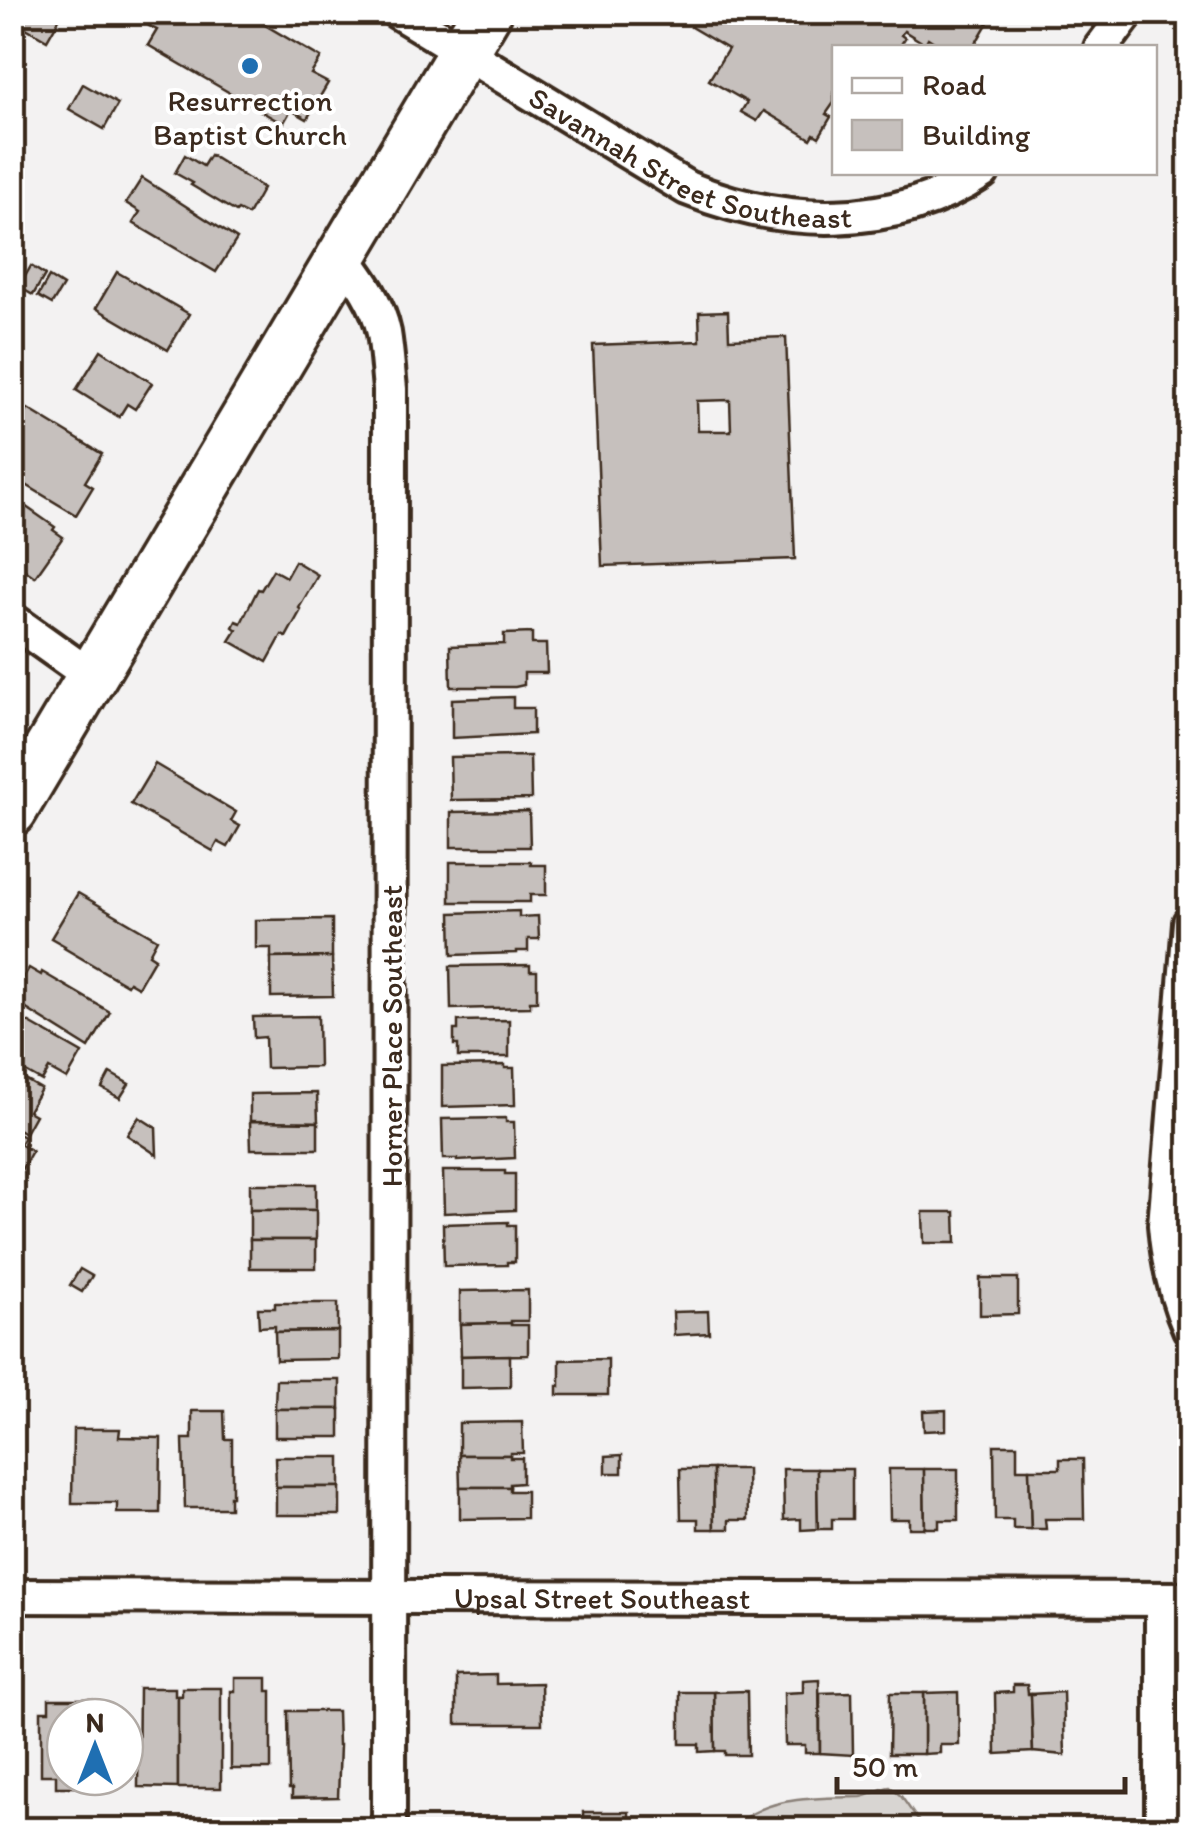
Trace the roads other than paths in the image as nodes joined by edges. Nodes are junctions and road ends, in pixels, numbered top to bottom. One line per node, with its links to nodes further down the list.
1 (398, 12): 3 (street, Savannah Street Southeast)
2 (1128, 12): 4 (street)
3 (476, 32): 5 (street, Savannah Street Southeast); 6 (main road)
4 (1102, 45)
5 (977, 175)
6 (342, 255): 8 (main road); 13 (street, Horner Place Southeast)
7 (12, 620): 8 (street)
8 (92, 677): 9 (main road)
9 (12, 811)
10 (1190, 923): 11 (street)
11 (1190, 1329)
12 (12, 1596): 13 (street, Upsal Street Southeast)
13 (389, 1598): 14 (street, Upsal Street Southeast); 15 (street, Horner Place Southeast)
14 (1176, 1600): 16 (street)
15 (389, 1830)
16 (1162, 1830)

